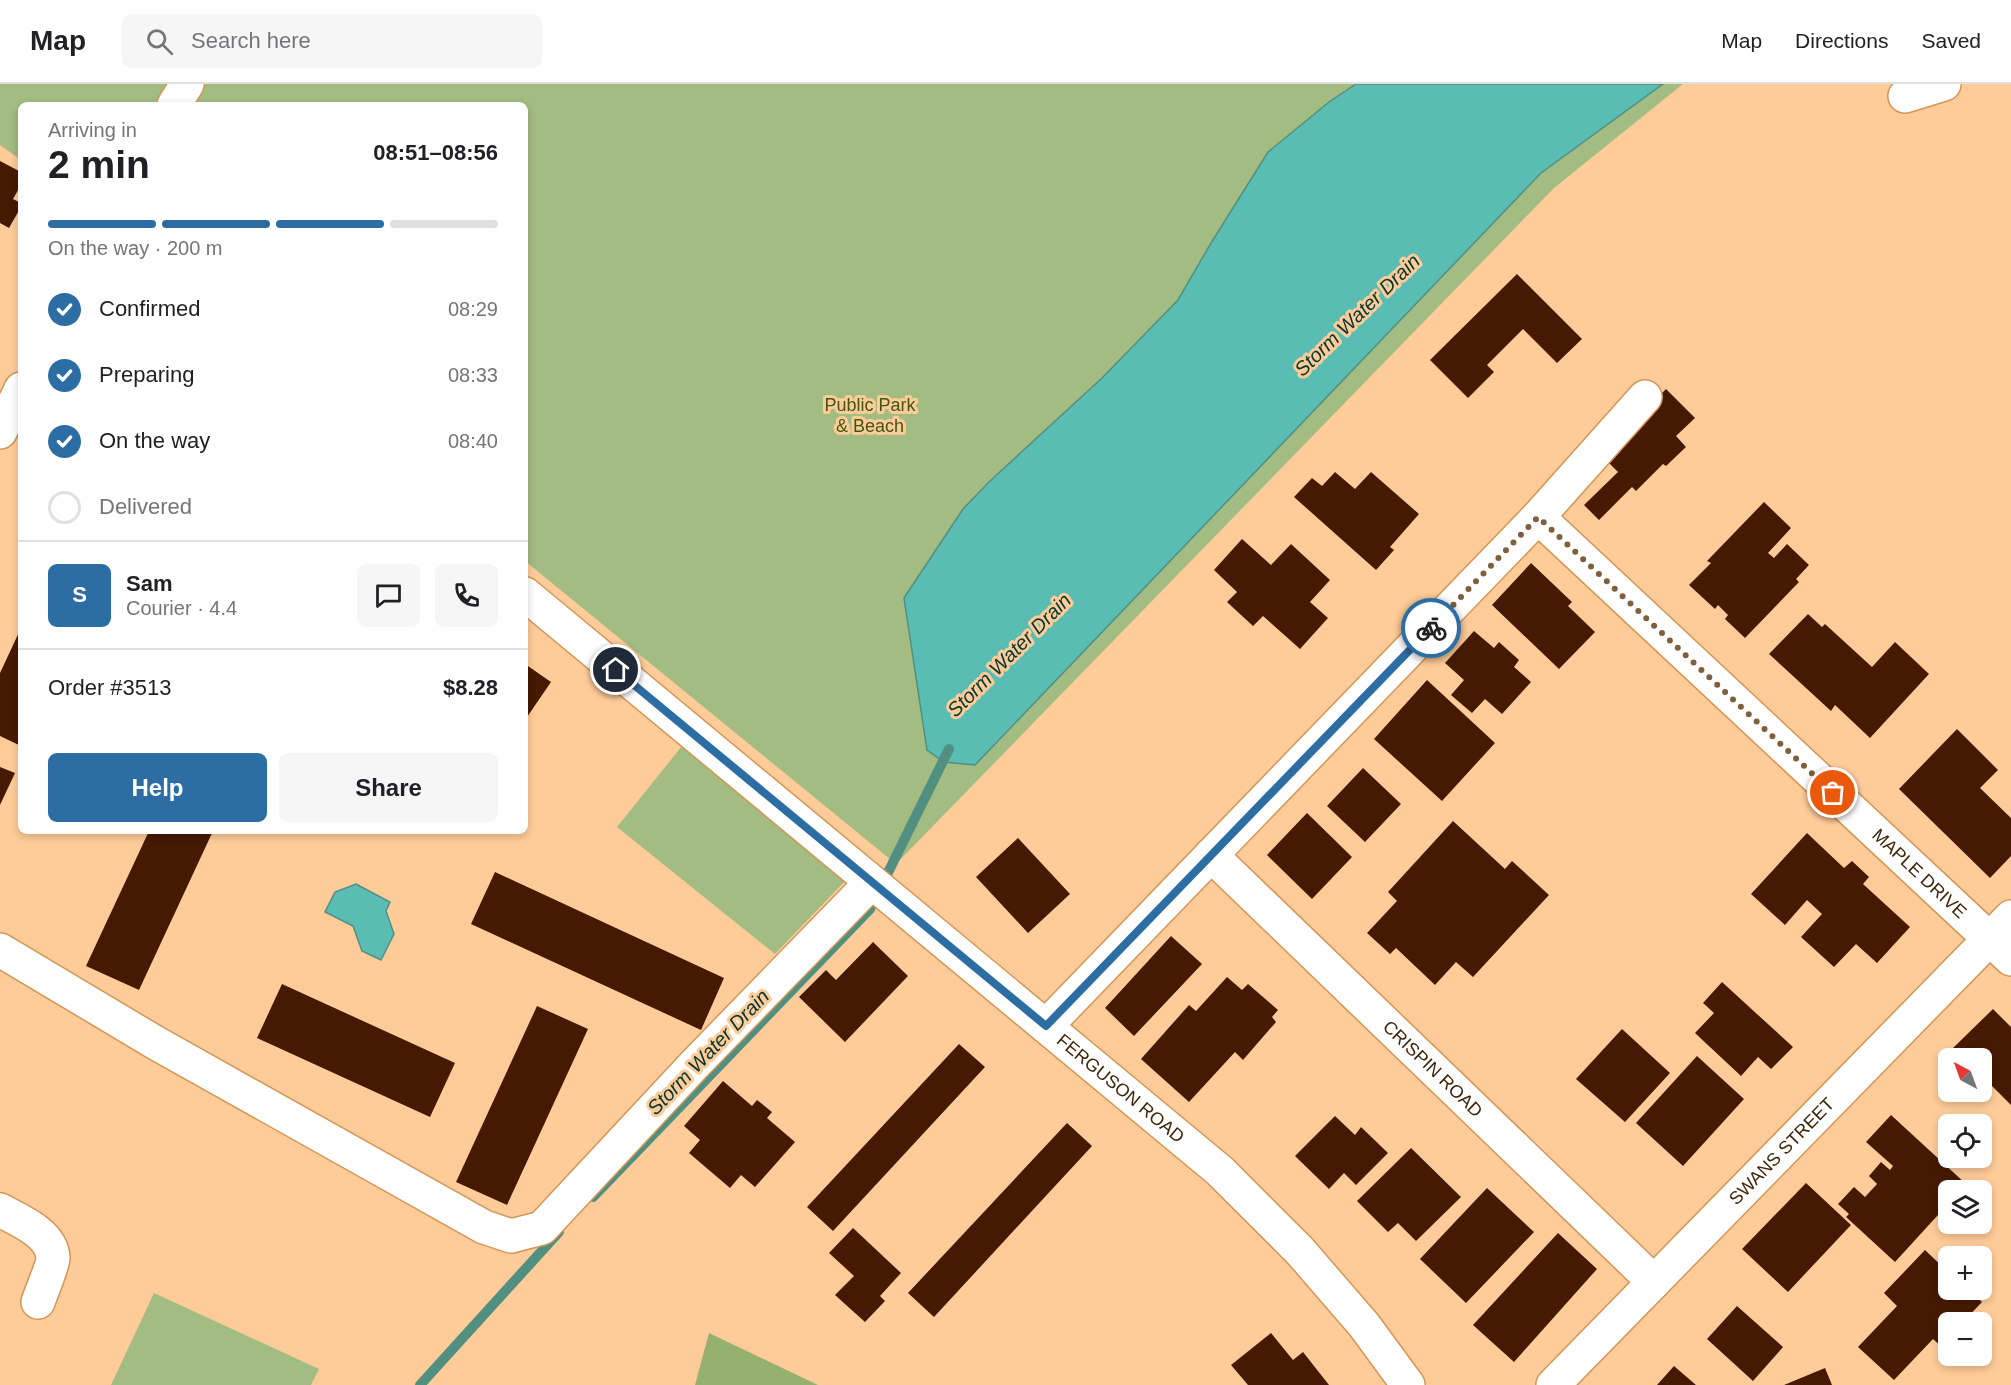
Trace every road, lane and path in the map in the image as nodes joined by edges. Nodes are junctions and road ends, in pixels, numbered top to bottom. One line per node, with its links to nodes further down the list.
1 (188, 84): 4 (main road); 5 (main road)
2 (1944, 84): 3 (main road)
3 (1905, 96)
4 (176, 102)
5 (191, 102)
6 (18, 395): 8 (main road)
7 (1645, 397): 9 (main road)
8 (0, 432)
9 (1538, 517): 11 (main road); 13 (main road, MAPLE DRIVE)
10 (528, 596): 12 (main road, FERGUSON ROAD)
11 (1211, 855): 15 (main road); 17 (main road, CRISPIN ROAD)
12 (866, 877): 14 (main road); 15 (main road, FERGUSON ROAD)
13 (2004, 938): 17 (main road, SWANS STREET)
14 (0, 950)
15 (1046, 1026): 19 (main road, FERGUSON ROAD)
16 (0, 1210): 18 (main road)
17 (1654, 1282): 20 (main road, SWANS STREET)
18 (38, 1302)
19 (1408, 1385)
20 (1554, 1385)

